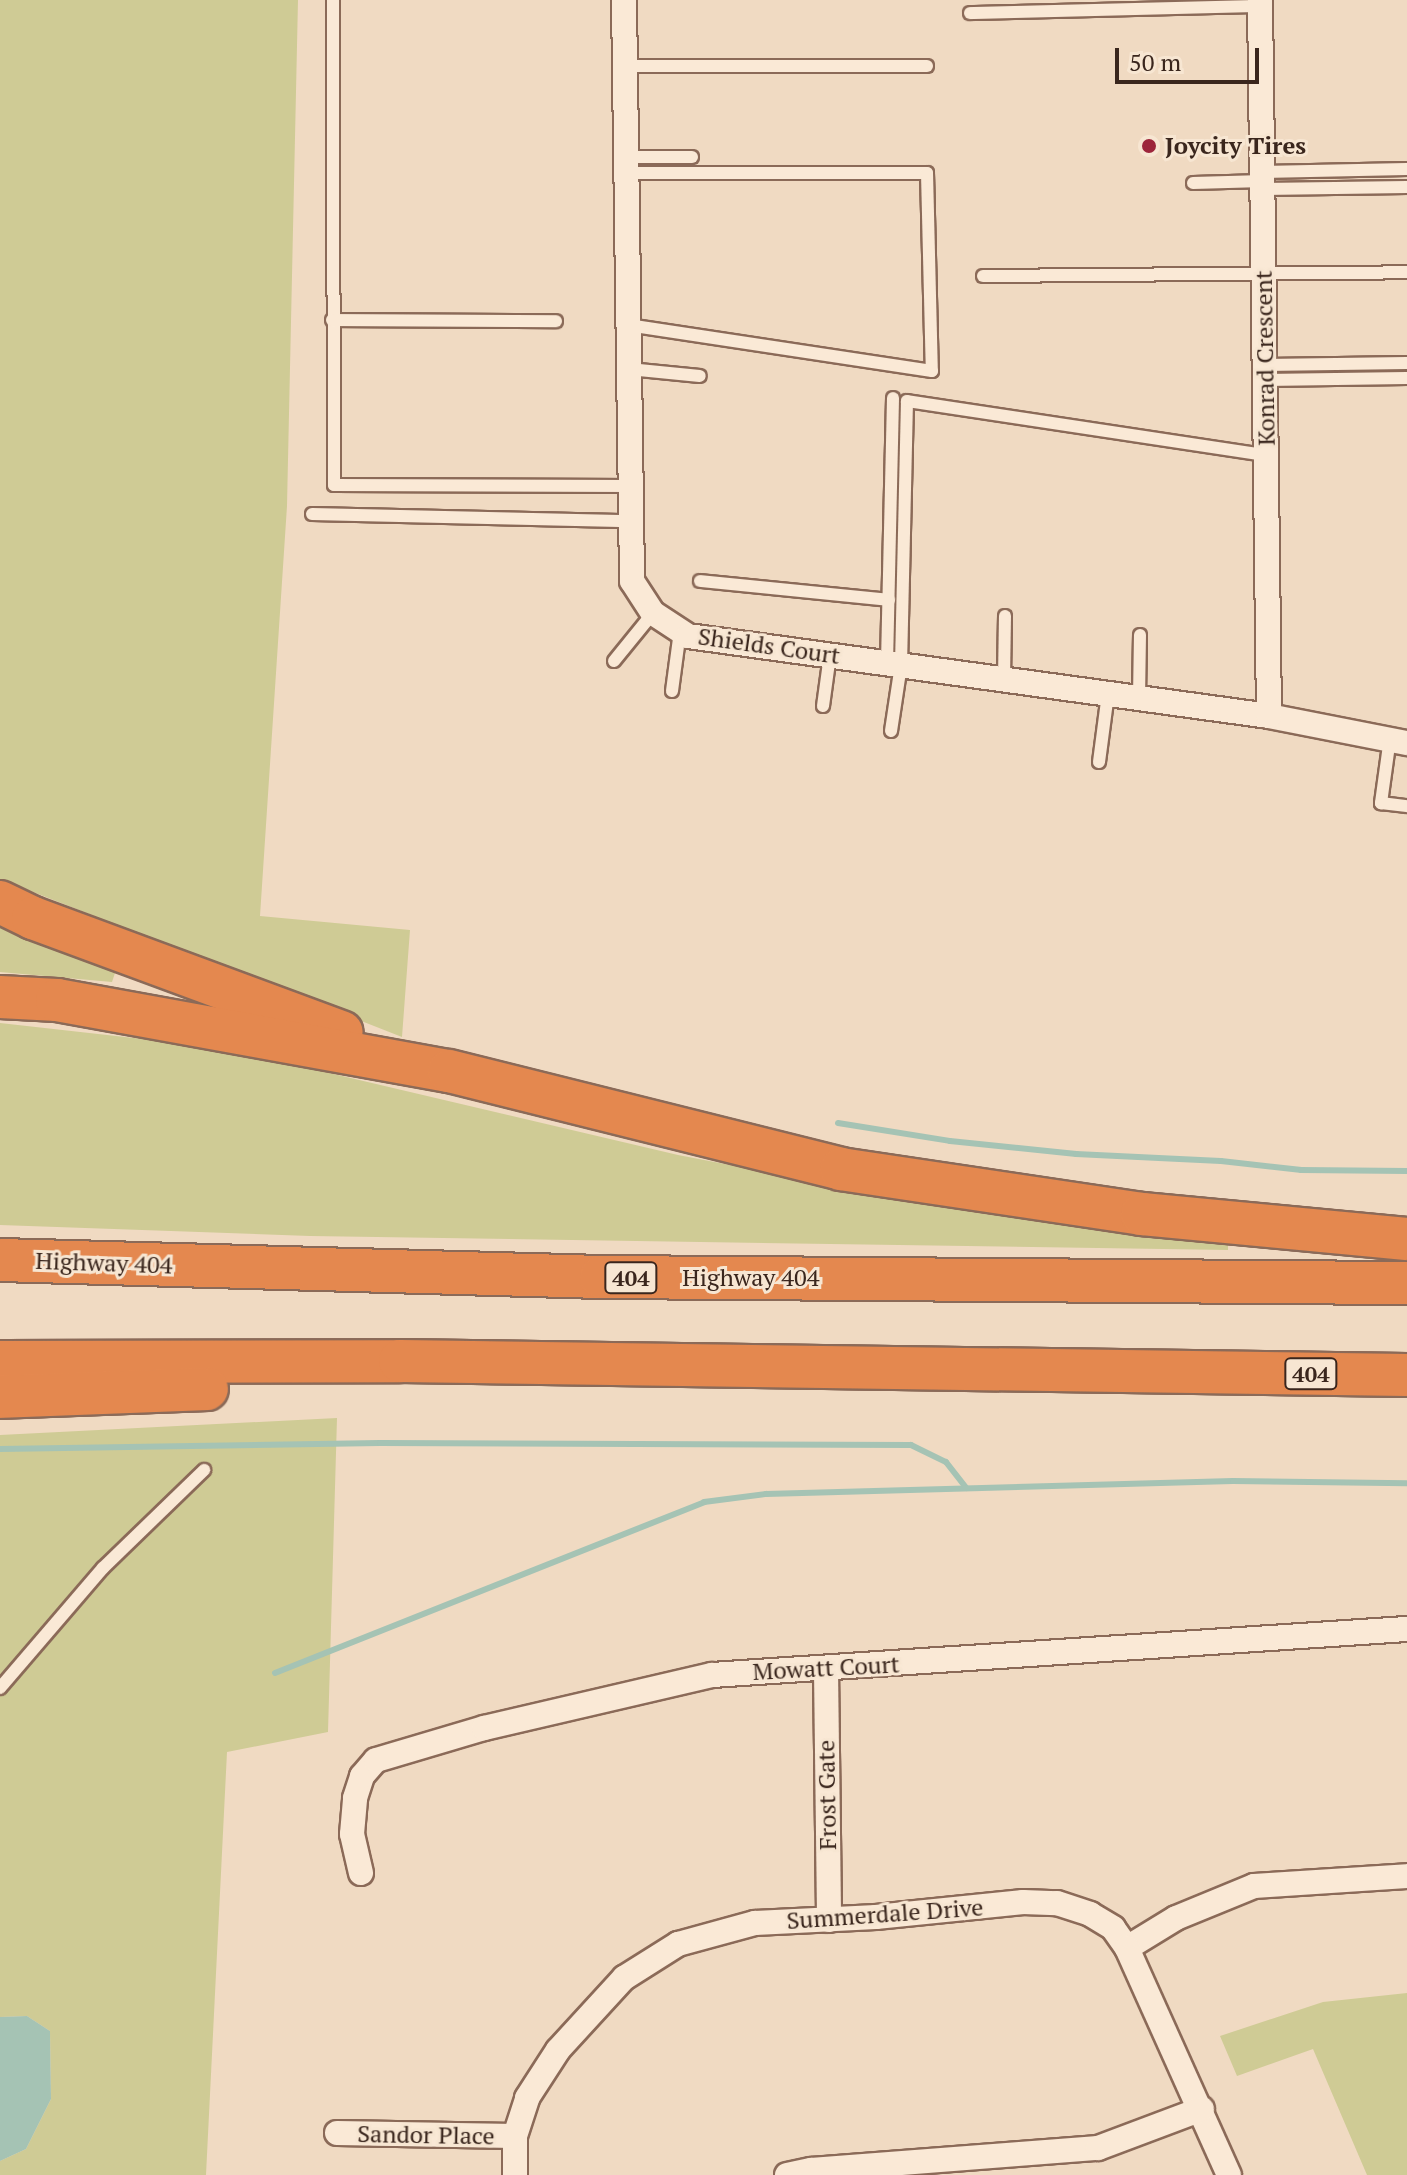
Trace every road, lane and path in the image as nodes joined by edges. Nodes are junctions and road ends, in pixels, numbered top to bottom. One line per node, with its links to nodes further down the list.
1 (333, 0): 16 (lane)
2 (624, 0): 5 (street, Shields Court)
3 (1260, 3): 4 (lane); 10 (street, Konrad Crescent)
4 (970, 13)
5 (625, 66): 6 (lane); 8 (street, Shields Court)
6 (927, 66)
7 (692, 157): 8 (lane)
8 (626, 165): 18 (street, Shields Court); 18 (lane)
9 (1407, 169): 10 (lane)
10 (1263, 181): 11 (lane); 12 (lane); 14 (street, Konrad Crescent)
11 (1193, 183)
12 (1407, 187)
13 (1407, 272): 14 (lane)
14 (1264, 275): 15 (lane); 21 (street, Konrad Crescent)
15 (983, 276)
16 (332, 320): 17 (lane); 26 (lane)
17 (556, 321)
18 (629, 325): 20 (street, Shields Court)
19 (1407, 363): 21 (lane)
20 (629, 369): 22 (lane); 26 (street, Shields Court)
21 (1265, 373): 23 (lane); 25 (street, Konrad Crescent)
22 (700, 376)
23 (1407, 378)
24 (893, 398): 30 (lane)
25 (1266, 455): 37 (lane); 43 (street, Konrad Crescent)
26 (631, 486): 28 (street, Shields Court)
27 (312, 514): 28 (lane)
28 (631, 521): 31 (street, Shields Court)
29 (700, 581): 30 (lane)
30 (889, 600): 37 (lane)
31 (653, 613): 33 (street, Shields Court); 36 (lane)
32 (1005, 616): 38 (lane)
33 (680, 631): 35 (street, Shields Court); 39 (lane)
34 (1140, 635): 41 (lane)
35 (830, 655): 37 (street, Shields Court); 42 (lane)
36 (614, 661)
37 (894, 664): 38 (street, Shields Court); 44 (lane)
38 (1004, 679): 40 (street, Shields Court)
39 (672, 691)
40 (1108, 694): 41 (street, Shields Court); 46 (lane)
41 (1139, 698): 43 (street, Shields Court)
42 (823, 706)
43 (1269, 716): 45 (street, Shields Court)
44 (891, 731)
45 (1398, 740): 47 (lane)
46 (1099, 762)
47 (1407, 806)
48 (0, 902): 50 (highway)
49 (0, 997): 50 (highway)
50 (449, 1071): 51 (highway)
51 (1407, 1239)
52 (0, 1260): 53 (highway, Highway 404 / 404)
53 (1407, 1283)
54 (400, 1361): 55 (highway, 404); 56 (highway, 404); 57 (highway)
55 (0, 1362)
56 (1407, 1375)
57 (11, 1400)
58 (204, 1470): 61 (lane)
59 (1407, 1629): 60 (street, Mowatt Court)
60 (826, 1669): 62 (street, Mowatt Court); 64 (street, Frost Gate)
61 (0, 1688)
62 (361, 1873)
63 (1407, 1876): 65 (street)
64 (829, 1920): 65 (street, Summerdale Drive); 68 (street, Summerdale Drive)
65 (1127, 1948): 66 (street, Summerdale Drive)
66 (1202, 2109): 70 (street); 71 (street, Summerdale Drive)
67 (337, 2133): 68 (street, Sandor Place)
68 (515, 2136): 69 (street, Summerdale Drive)
69 (515, 2175)
70 (787, 2175)
71 (1229, 2175)

